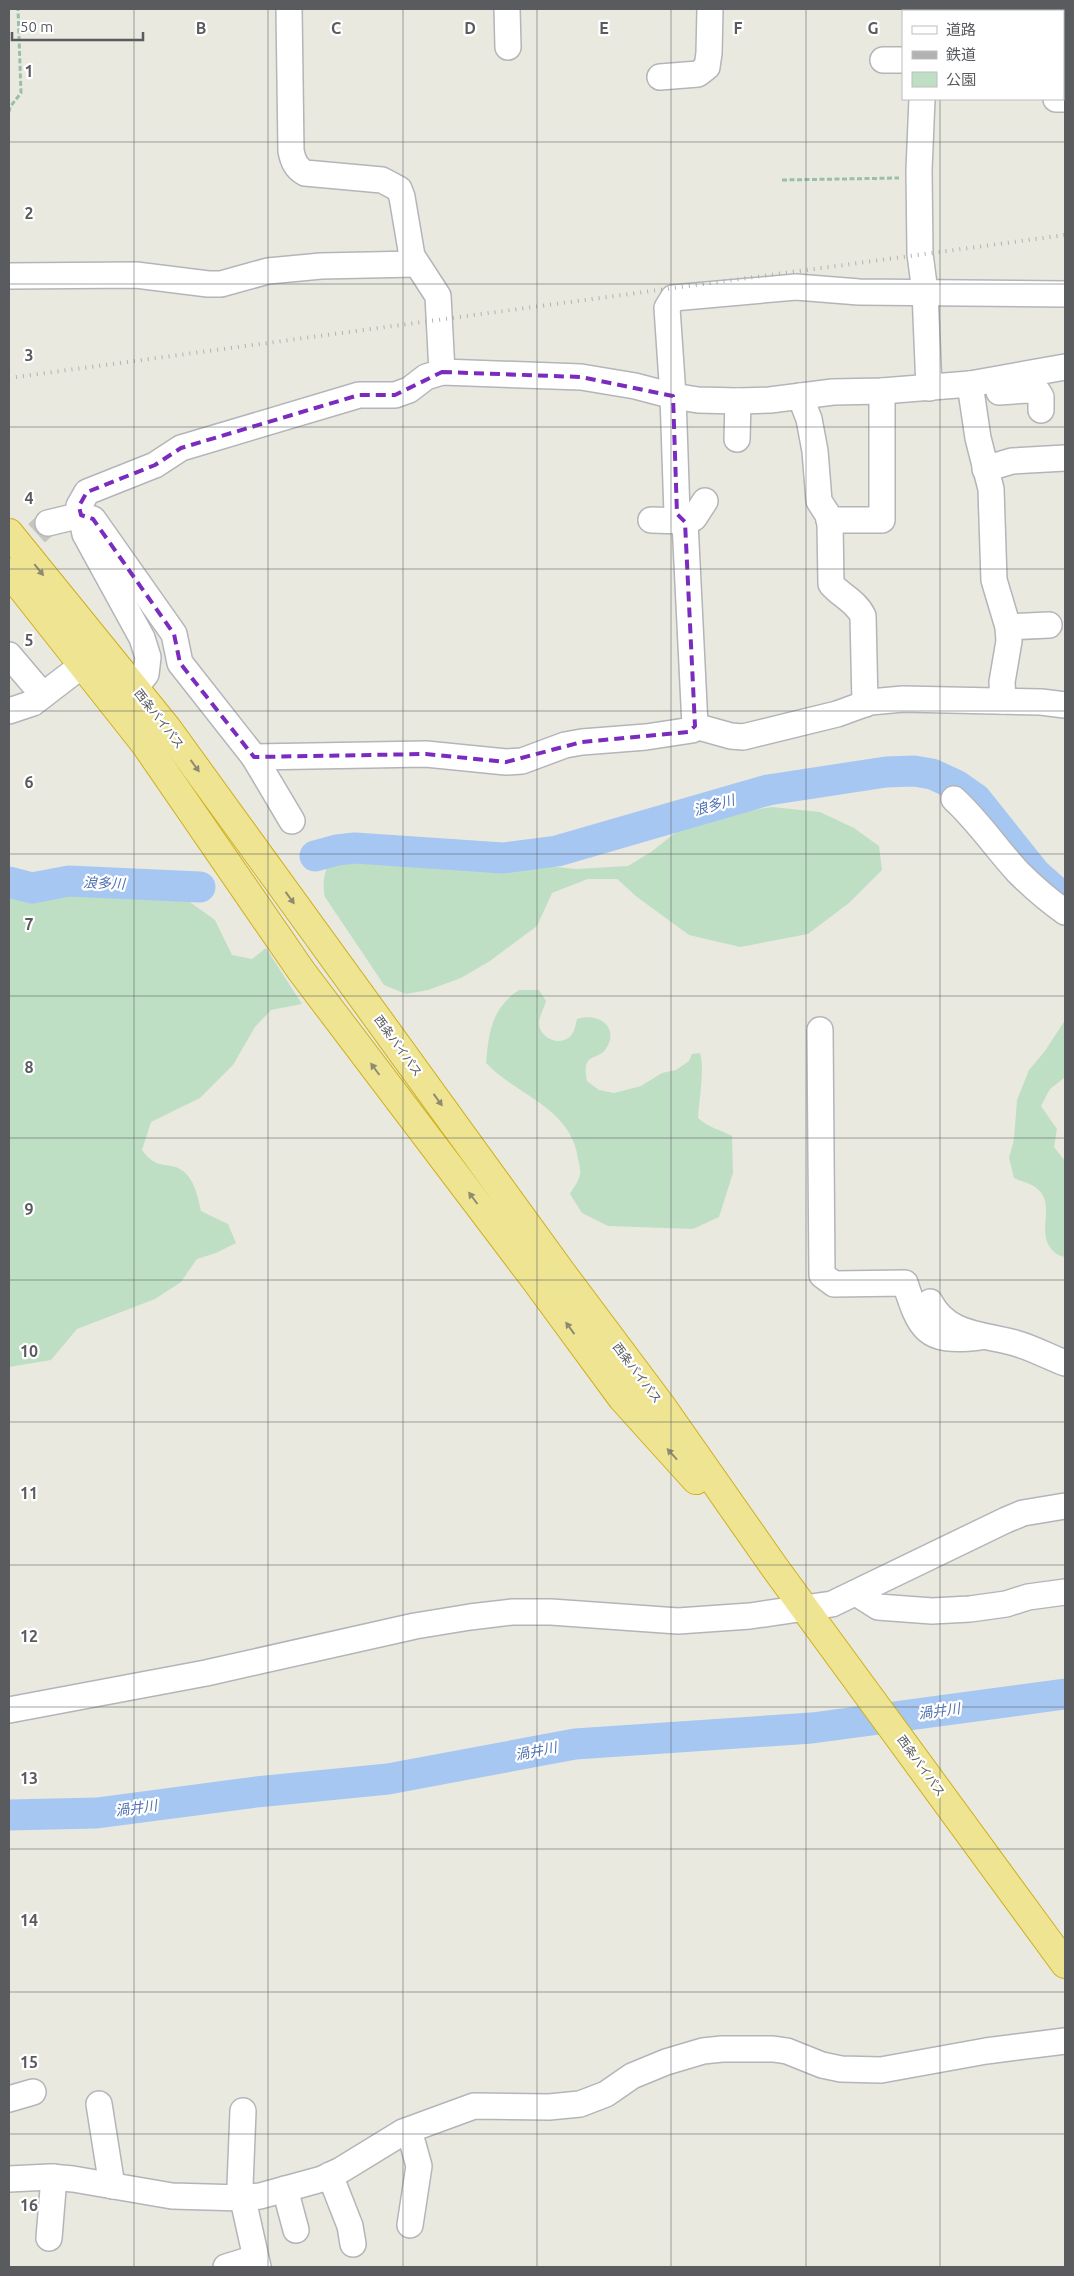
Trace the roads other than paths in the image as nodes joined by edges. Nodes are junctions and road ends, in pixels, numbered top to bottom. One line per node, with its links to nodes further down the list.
1 (289, 9): 7 (street)
2 (507, 9): 4 (street)
3 (710, 9): 5 (street)
4 (508, 47)
5 (660, 77)
6 (922, 100): 9 (street)
7 (416, 264): 8 (street); 12 (street)
8 (9, 276)
9 (925, 292): 10 (street); 13 (street); 16 (street)
10 (1065, 294)
11 (1065, 367): 14 (street)
12 (442, 372): 16 (street); 24 (street)
13 (929, 388): 14 (street); 15 (street)
14 (971, 389): 19 (street); 22 (street)
15 (882, 391): 17 (street); 26 (street)
16 (673, 396): 18 (street); 27 (street)
17 (800, 396): 18 (street); 26 (street)
18 (738, 401): 20 (street)
19 (1041, 410)
20 (737, 439)
21 (1065, 458): 22 (street)
22 (985, 469): 32 (street)
23 (705, 501): 27 (street)
24 (80, 515): 28 (street); 36 (street); 42 (street)
25 (651, 520): 27 (street)
26 (829, 520): 38 (street)
27 (684, 521): 41 (street)
28 (48, 523)
29 (9, 533): 34 (highway, 西条バイパス, one-way to 34)
30 (9, 572): 34 (highway, 西条バイパス)
31 (1050, 624): 32 (street)
32 (1008, 627): 37 (street)
33 (9, 655): 35 (street)
34 (93, 657): 35 (street); 36 (highway, 西条バイパス)
35 (43, 695): 40 (street)
36 (125, 697): 53 (highway, 西条バイパス)
37 (1003, 701): 38 (street); 39 (street)
38 (864, 704): 41 (street)
39 (1065, 705)
40 (9, 711)
41 (695, 726): 42 (street)
42 (254, 757): 44 (street)
43 (954, 800): 45 (street)
44 (292, 821)
45 (1065, 912)
46 (820, 1030): 48 (street)
47 (930, 1302): 48 (street)
48 (979, 1337): 49 (street)
49 (1065, 1363)
50 (1065, 1506): 52 (street)
51 (1065, 1592): 52 (street)
52 (856, 1593): 53 (street)
53 (806, 1609): 54 (street); 55 (highway, 西条バイパス)
54 (9, 1710)
55 (1065, 1964)
56 (1065, 2041): 61 (street)
57 (33, 2092): 58 (street)
58 (9, 2099)
59 (99, 2104): 65 (street)
60 (243, 2111): 67 (street)
61 (409, 2130): 62 (street); 68 (street)
62 (330, 2175): 66 (street); 71 (street)
63 (54, 2178): 64 (street); 65 (street); 70 (street)
64 (9, 2179)
65 (112, 2186): 67 (street)
66 (285, 2189): 67 (street); 69 (street)
67 (242, 2198): 72 (street)
68 (410, 2225)
69 (296, 2230)
70 (49, 2238)
71 (353, 2244)
72 (257, 2263): 73 (street)
73 (226, 2267)

